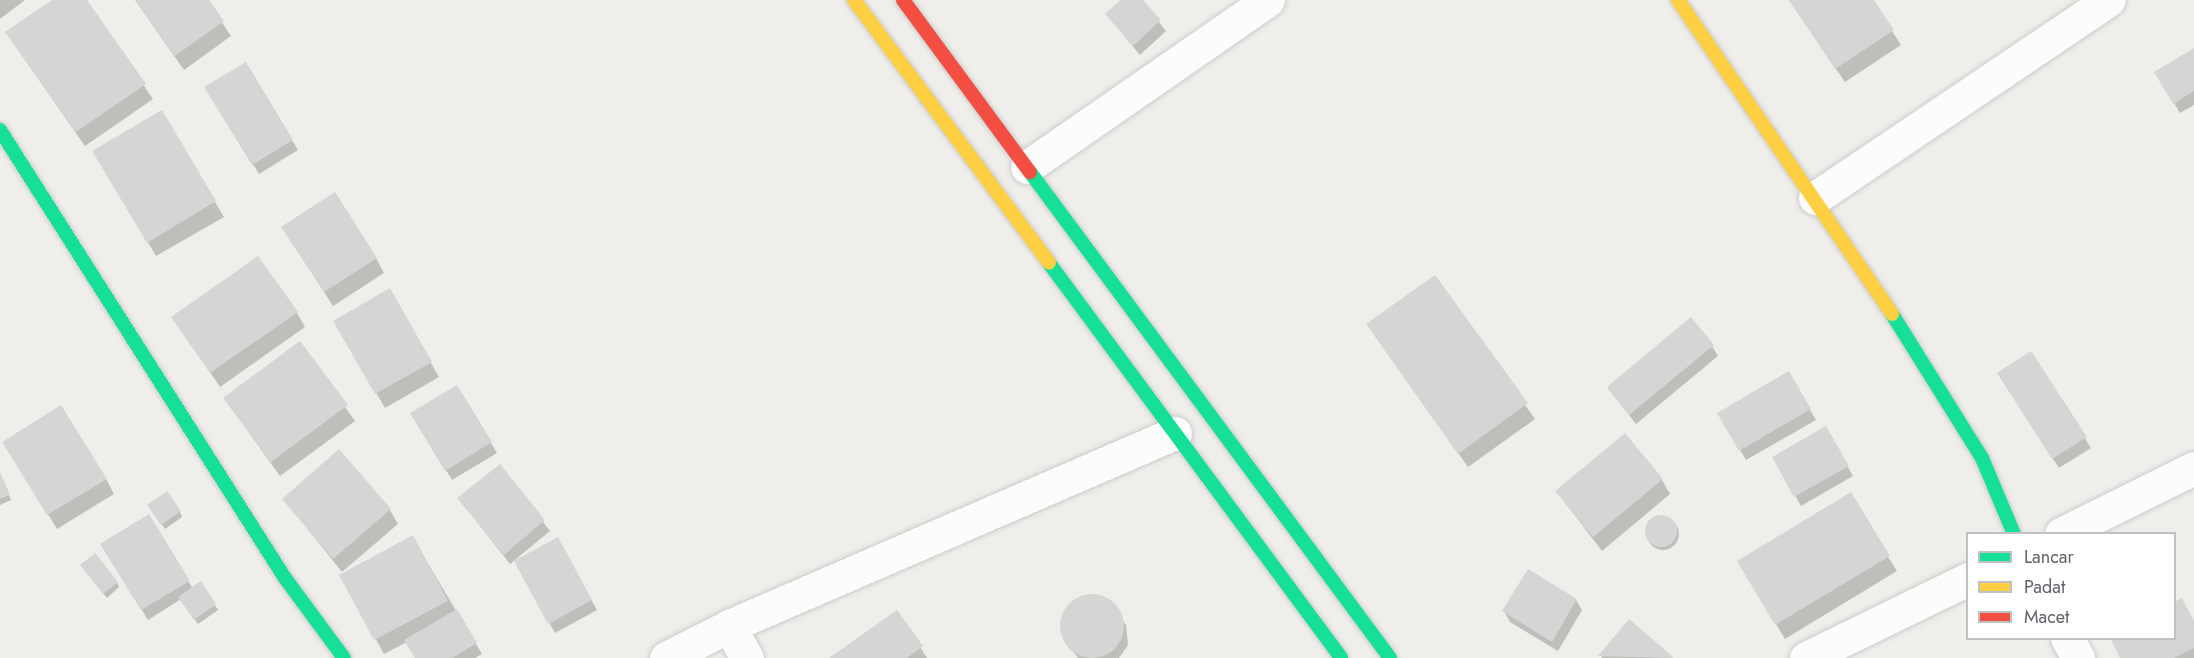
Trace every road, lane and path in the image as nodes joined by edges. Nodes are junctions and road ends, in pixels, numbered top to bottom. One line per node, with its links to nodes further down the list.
1 (854, 0): 9 (main road)
2 (903, 0): 7 (main road)
3 (1268, 0): 7 (street)
4 (1678, 0): 8 (main road)
5 (2108, 0): 8 (street)
6 (0, 130): 16 (main road)
7 (1027, 167): 20 (main road)
8 (1815, 198): 11 (main road)
9 (1175, 433): 14 (street); 19 (main road)
10 (2194, 468): 12 (street)
11 (2013, 532)
12 (2065, 532)
13 (1966, 580): 21 (street)
14 (729, 626): 17 (street); 18 (street)
15 (2068, 640): 22 (street)
16 (344, 658)
17 (666, 658)
18 (747, 658)
19 (1341, 658)
20 (1390, 658)
21 (1806, 658)
22 (2078, 658)

